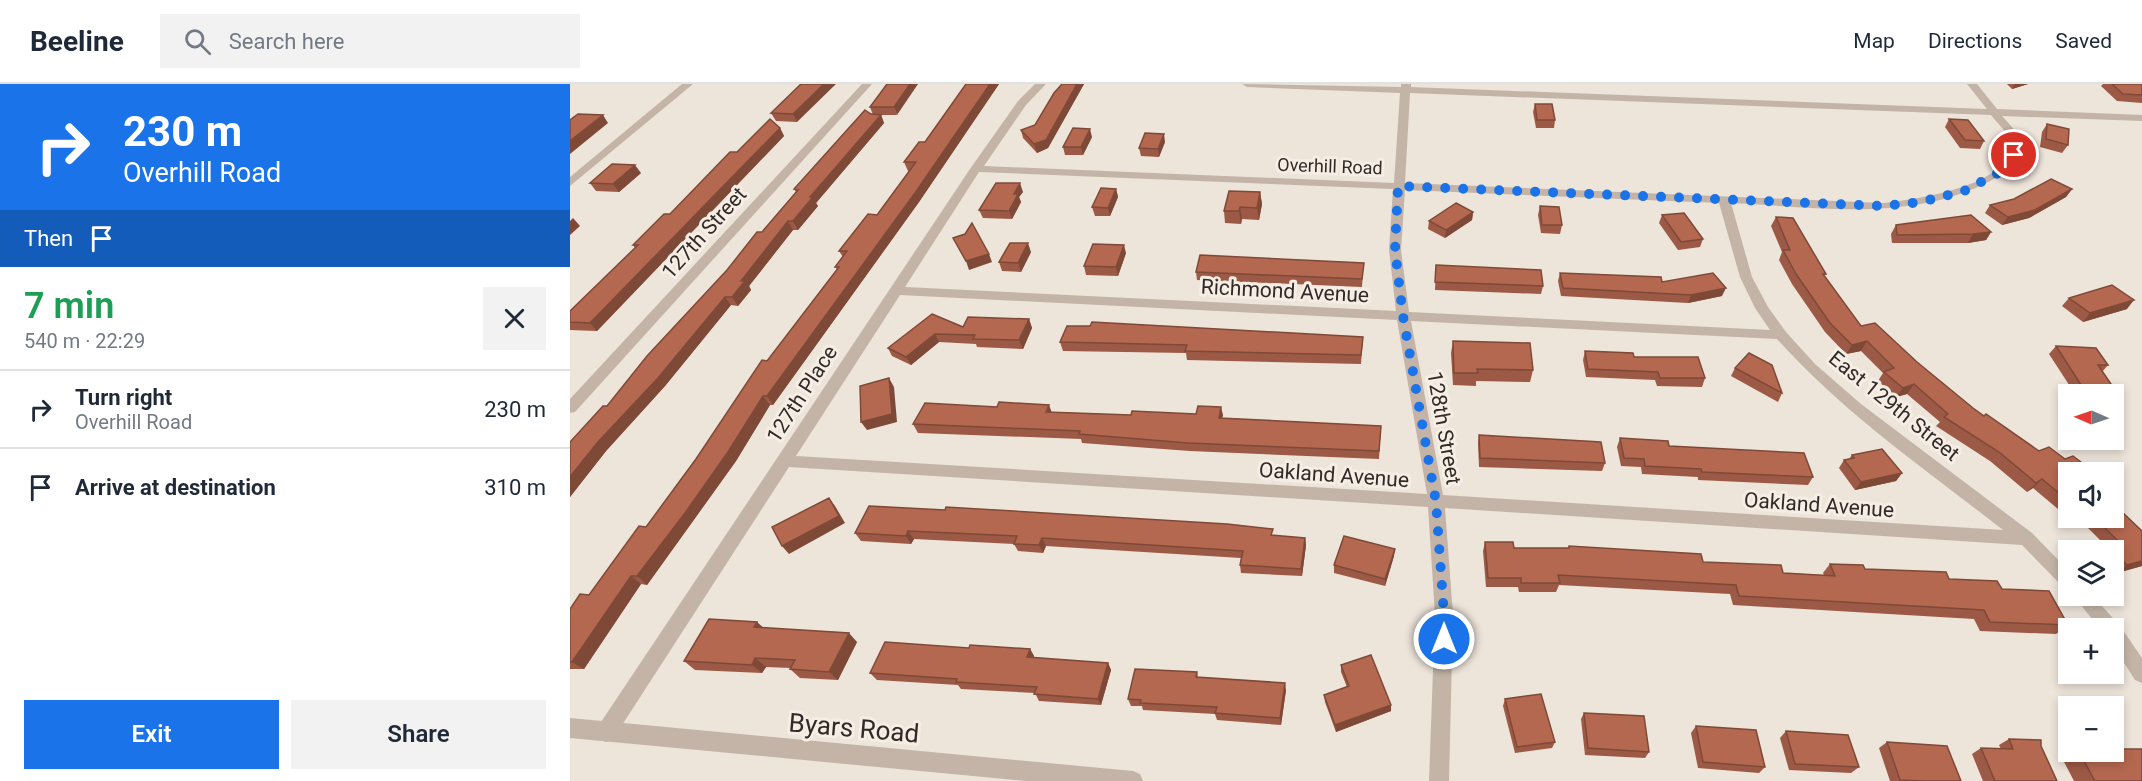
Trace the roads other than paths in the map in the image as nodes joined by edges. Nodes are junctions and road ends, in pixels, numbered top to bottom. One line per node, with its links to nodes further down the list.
1 (688, 84): 10 (street)
2 (867, 84): 16 (street, 127th Street)
3 (1041, 84): 9 (street, 127th Place)
4 (1247, 84): 6 (street)
5 (1972, 84): 7 (street, Overhill Road)
6 (1405, 87): 7 (street); 11 (street, 128th Street)
7 (1995, 112): 8 (street); 12 (street, Overhill Road)
8 (2142, 118)
9 (976, 169): 11 (street, Overhill Road); 13 (street, 127th Place)
10 (570, 183)
11 (1398, 186): 12 (street, Overhill Road); 14 (street, 128th Street)
12 (1724, 200): 15 (street, East 129th Street)
13 (895, 291): 14 (street, Richmond Avenue); 17 (street, 127th Place)
14 (1403, 316): 15 (street, Richmond Avenue); 18 (street, 128th Street)
15 (1781, 334): 19 (street, East 129th Street)
16 (570, 408)
17 (783, 461): 18 (street, Oakland Avenue); 26 (street, 127th Place)
18 (1436, 502): 19 (street, Oakland Avenue); 28 (street, 128th Street)
19 (2026, 538): 20 (street, East 129th Street)
20 (2058, 571)
21 (2091, 606): 22 (street)
22 (2102, 618)
23 (2124, 647): 24 (street)
24 (2142, 674)
25 (570, 728): 26 (street, Byars Road)
26 (606, 732): 27 (street, Byars Road)
27 (1133, 781)
28 (1439, 781)

